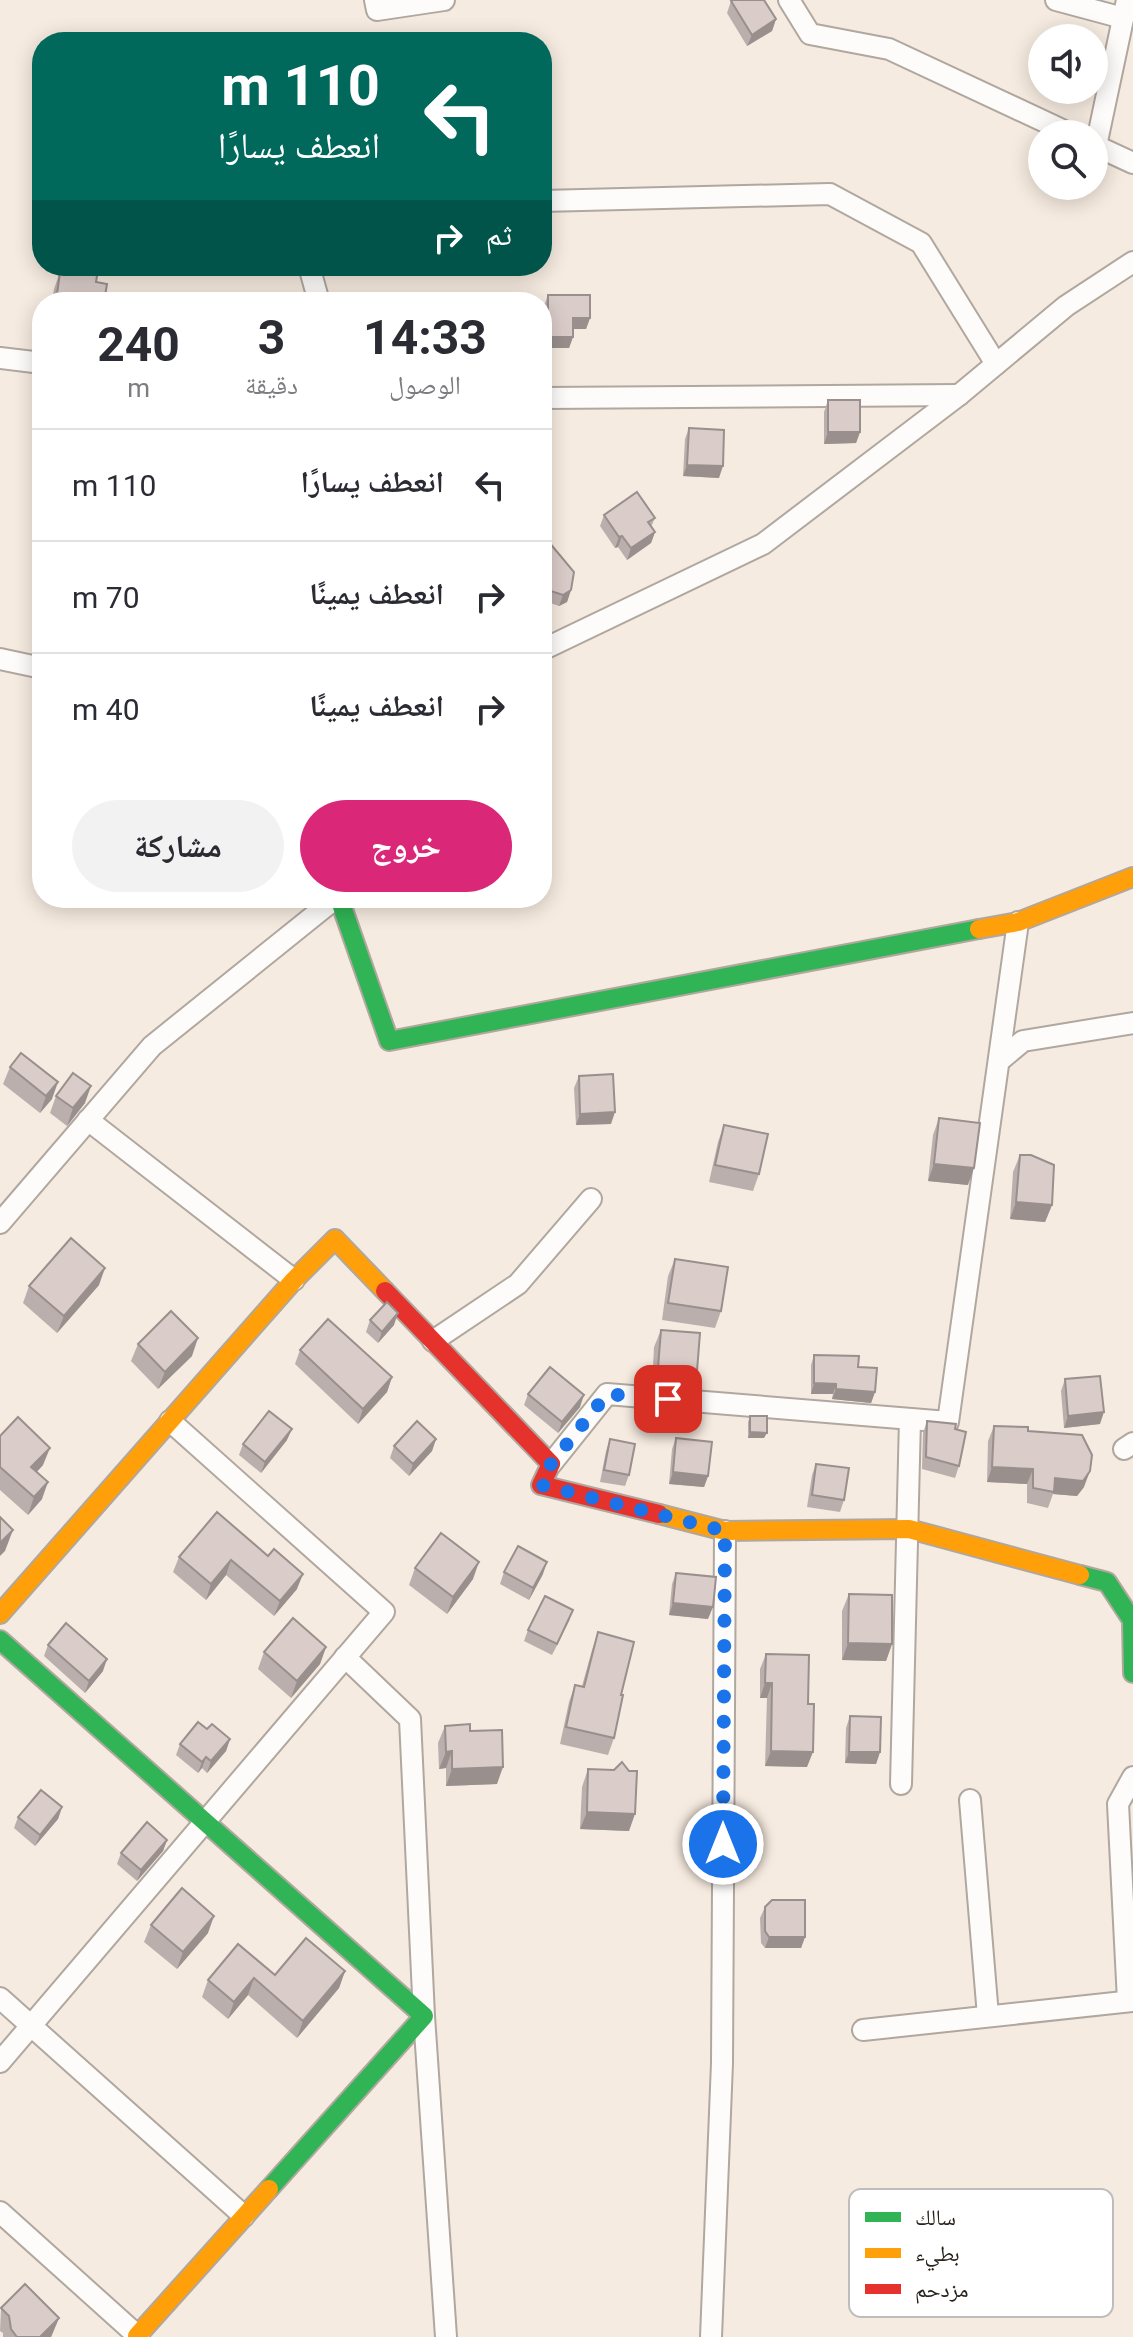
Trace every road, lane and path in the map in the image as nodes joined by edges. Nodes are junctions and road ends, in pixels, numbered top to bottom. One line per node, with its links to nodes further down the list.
1 (375, 0): 2 (street)
2 (444, 0)
3 (789, 0): 6 (street)
4 (1056, 0): 5 (street)
5 (1125, 9): 7 (street)
6 (1041, 120)
7 (1101, 120)
8 (1108, 151): 9 (street)
9 (1133, 163)
10 (552, 201): 14 (street)
11 (1133, 262): 14 (street)
12 (0, 358): 13 (street)
13 (32, 362)
14 (996, 364): 15 (street)
15 (959, 395): 16 (street); 17 (street)
16 (552, 398)
17 (552, 645)
18 (0, 659): 19 (street)
19 (32, 666)
20 (1133, 877): 23 (street)
21 (324, 908): 26 (street)
22 (341, 908): 23 (street)
23 (1018, 922): 25 (street)
24 (1133, 1023): 25 (street)
25 (999, 1061): 31 (street)
26 (88, 1120): 28 (street); 29 (street)
27 (591, 1199): 30 (street)
28 (0, 1223)
29 (294, 1280): 30 (street); 32 (street)
30 (433, 1341): 33 (street)
31 (910, 1419): 33 (street); 34 (street)
32 (170, 1421): 36 (street); 38 (street)
33 (551, 1464): 35 (street)
34 (909, 1529): 35 (street); 39 (street); 41 (street)
35 (725, 1531): 55 (street)
36 (0, 1614)
37 (0, 1640): 43 (street)
38 (345, 1657): 43 (street); 46 (street)
39 (1133, 1673)
40 (1133, 1777): 45 (street)
41 (901, 1784)
42 (970, 1800): 47 (street)
43 (205, 1822): 46 (street); 48 (street)
44 (0, 1998): 48 (street)
45 (1130, 2001): 47 (street)
46 (424, 2016): 52 (street); 54 (street)
47 (988, 2016): 49 (street)
48 (31, 2026): 50 (street); 52 (street)
49 (863, 2030)
50 (0, 2062)
51 (0, 2212): 53 (street)
52 (244, 2216): 53 (street)
53 (138, 2336)
54 (446, 2337)
55 (711, 2337)

